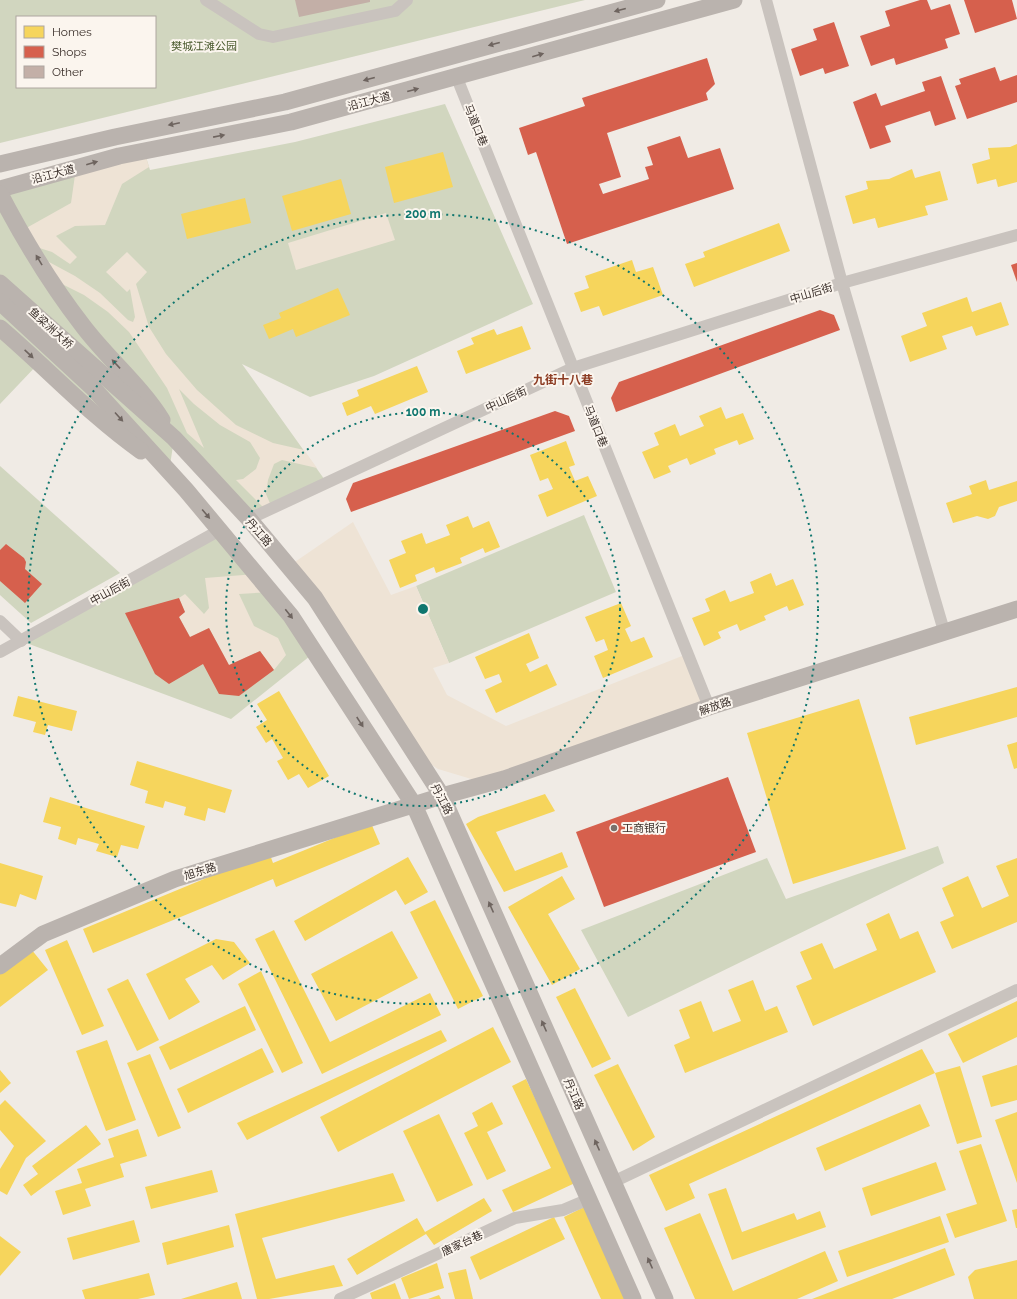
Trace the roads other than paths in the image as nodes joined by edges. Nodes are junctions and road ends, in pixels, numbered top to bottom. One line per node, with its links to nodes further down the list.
1 (206, 0): 2 (street)
2 (407, 0)
3 (657, 0): 7 (main road, 沿江大道, one-way to 7)
4 (734, 0): 6 (main road, 沿江大道, one-way to 4)
5 (766, 0): 12 (street, 中山后街)
6 (457, 78): 8 (main road, 沿江大道, one-way to 6); 15 (street, 马道口巷)
7 (3, 163)
8 (0, 189)
9 (0, 194): 17 (main road, one-way to 9)
10 (1017, 235): 12 (street, 中山后街)
11 (0, 283): 16 (main road, 鱼梁洲大桥)
12 (842, 283): 15 (street, 中山后街); 23 (street)
13 (0, 302): 16 (main road, 鱼梁洲大桥)
14 (0, 328): 18 (main road, one-way to 18)
15 (573, 368): 19 (street, 中山后街); 26 (street, 马道口巷)
16 (97, 381): 17 (main road, 丹江路); 18 (main road, one-way to 18)
17 (174, 438): 19 (main road, 丹江路)
18 (169, 472): 20 (main road, one-way to 20)
19 (249, 520): 27 (main road, 丹江路)
20 (220, 530): 24 (street, 中山后街); 28 (main road, one-way to 28)
21 (1017, 609): 23 (main road, 解放路)
22 (0, 621): 24 (street)
23 (944, 631): 26 (main road, 解放路)
24 (21, 641): 25 (street, 中山后街)
25 (0, 652)
26 (709, 708): 27 (main road, 解放路)
27 (442, 796): 28 (main road, 解放路); 31 (main road, 丹江路, one-way to 27)
28 (414, 805): 29 (main road, 旭东路); 32 (main road)
29 (0, 966)
30 (1017, 990): 31 (street)
31 (613, 1182): 35 (main road, 丹江路, one-way to 31)
32 (589, 1199): 33 (street, 唐家台巷); 34 (main road)
33 (340, 1299)
34 (634, 1299)
35 (665, 1299)

